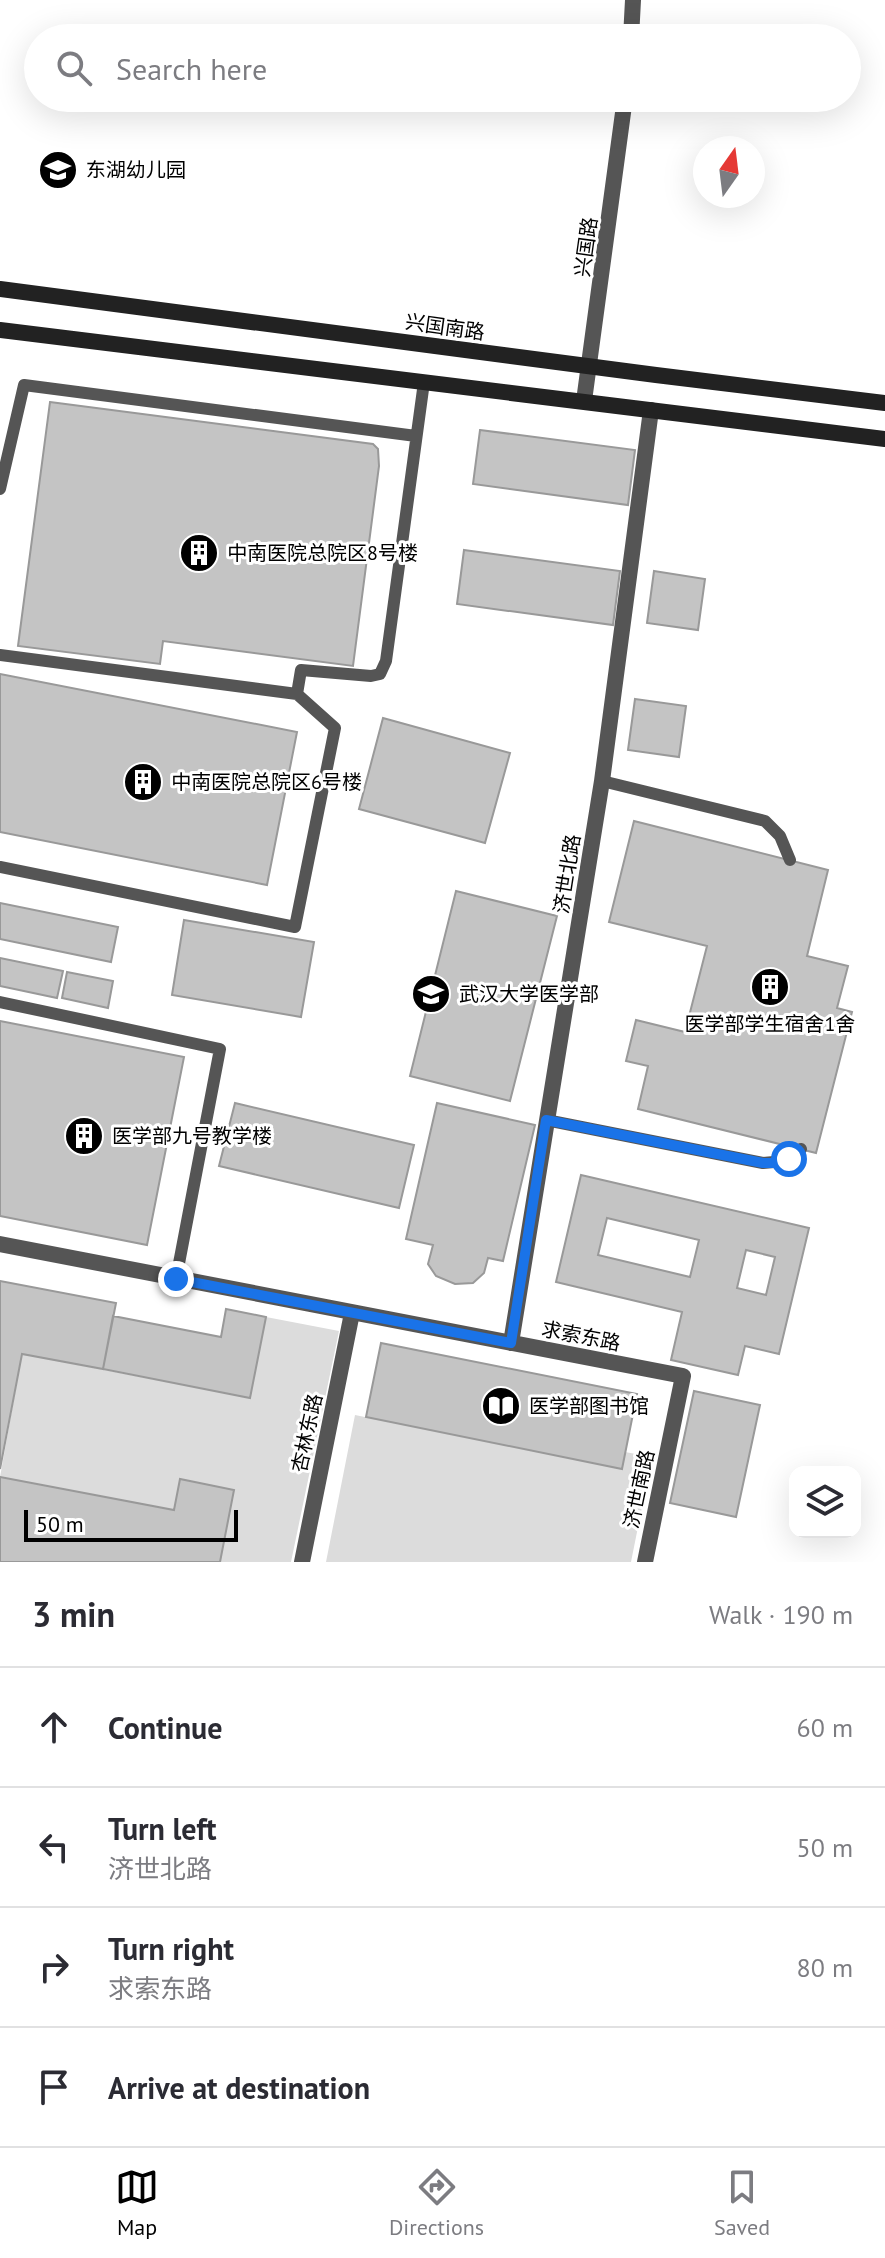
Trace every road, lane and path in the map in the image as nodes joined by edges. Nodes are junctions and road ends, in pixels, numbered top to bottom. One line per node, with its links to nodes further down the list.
1 (633, 0): 2 (street)
2 (632, 24)
3 (623, 112): 6 (street, 兴国路)
4 (0, 289): 6 (main road, 兴国南路)
5 (0, 330): 7 (main road)
6 (590, 367): 8 (street, 兴国路); 9 (main road, 兴国南路)
7 (424, 382): 8 (main road); 11 (lane)
8 (584, 401): 10 (main road)
9 (885, 403)
10 (651, 410): 12 (main road); 17 (street, 济世北路)
11 (416, 436): 13 (lane); 16 (lane)
12 (885, 439)
13 (4, 450): 14 (lane)
14 (0, 489)
15 (0, 655): 16 (lane)
16 (297, 694): 19 (lane)
17 (602, 781): 18 (lane); 21 (street, 济世北路)
18 (790, 860)
19 (0, 867)
20 (0, 1002): 24 (lane)
21 (546, 1120): 22 (lane); 26 (street, 济世北路)
22 (801, 1149)
23 (0, 1244): 24 (street, 求索东路)
24 (176, 1279): 25 (street, 求索东路)
25 (352, 1313): 26 (street, 求索东路); 28 (street, 杏林东路)
26 (511, 1343): 27 (street, 求索东路)
27 (683, 1376): 29 (street, 济世南路)
28 (302, 1562)
29 (645, 1562)

